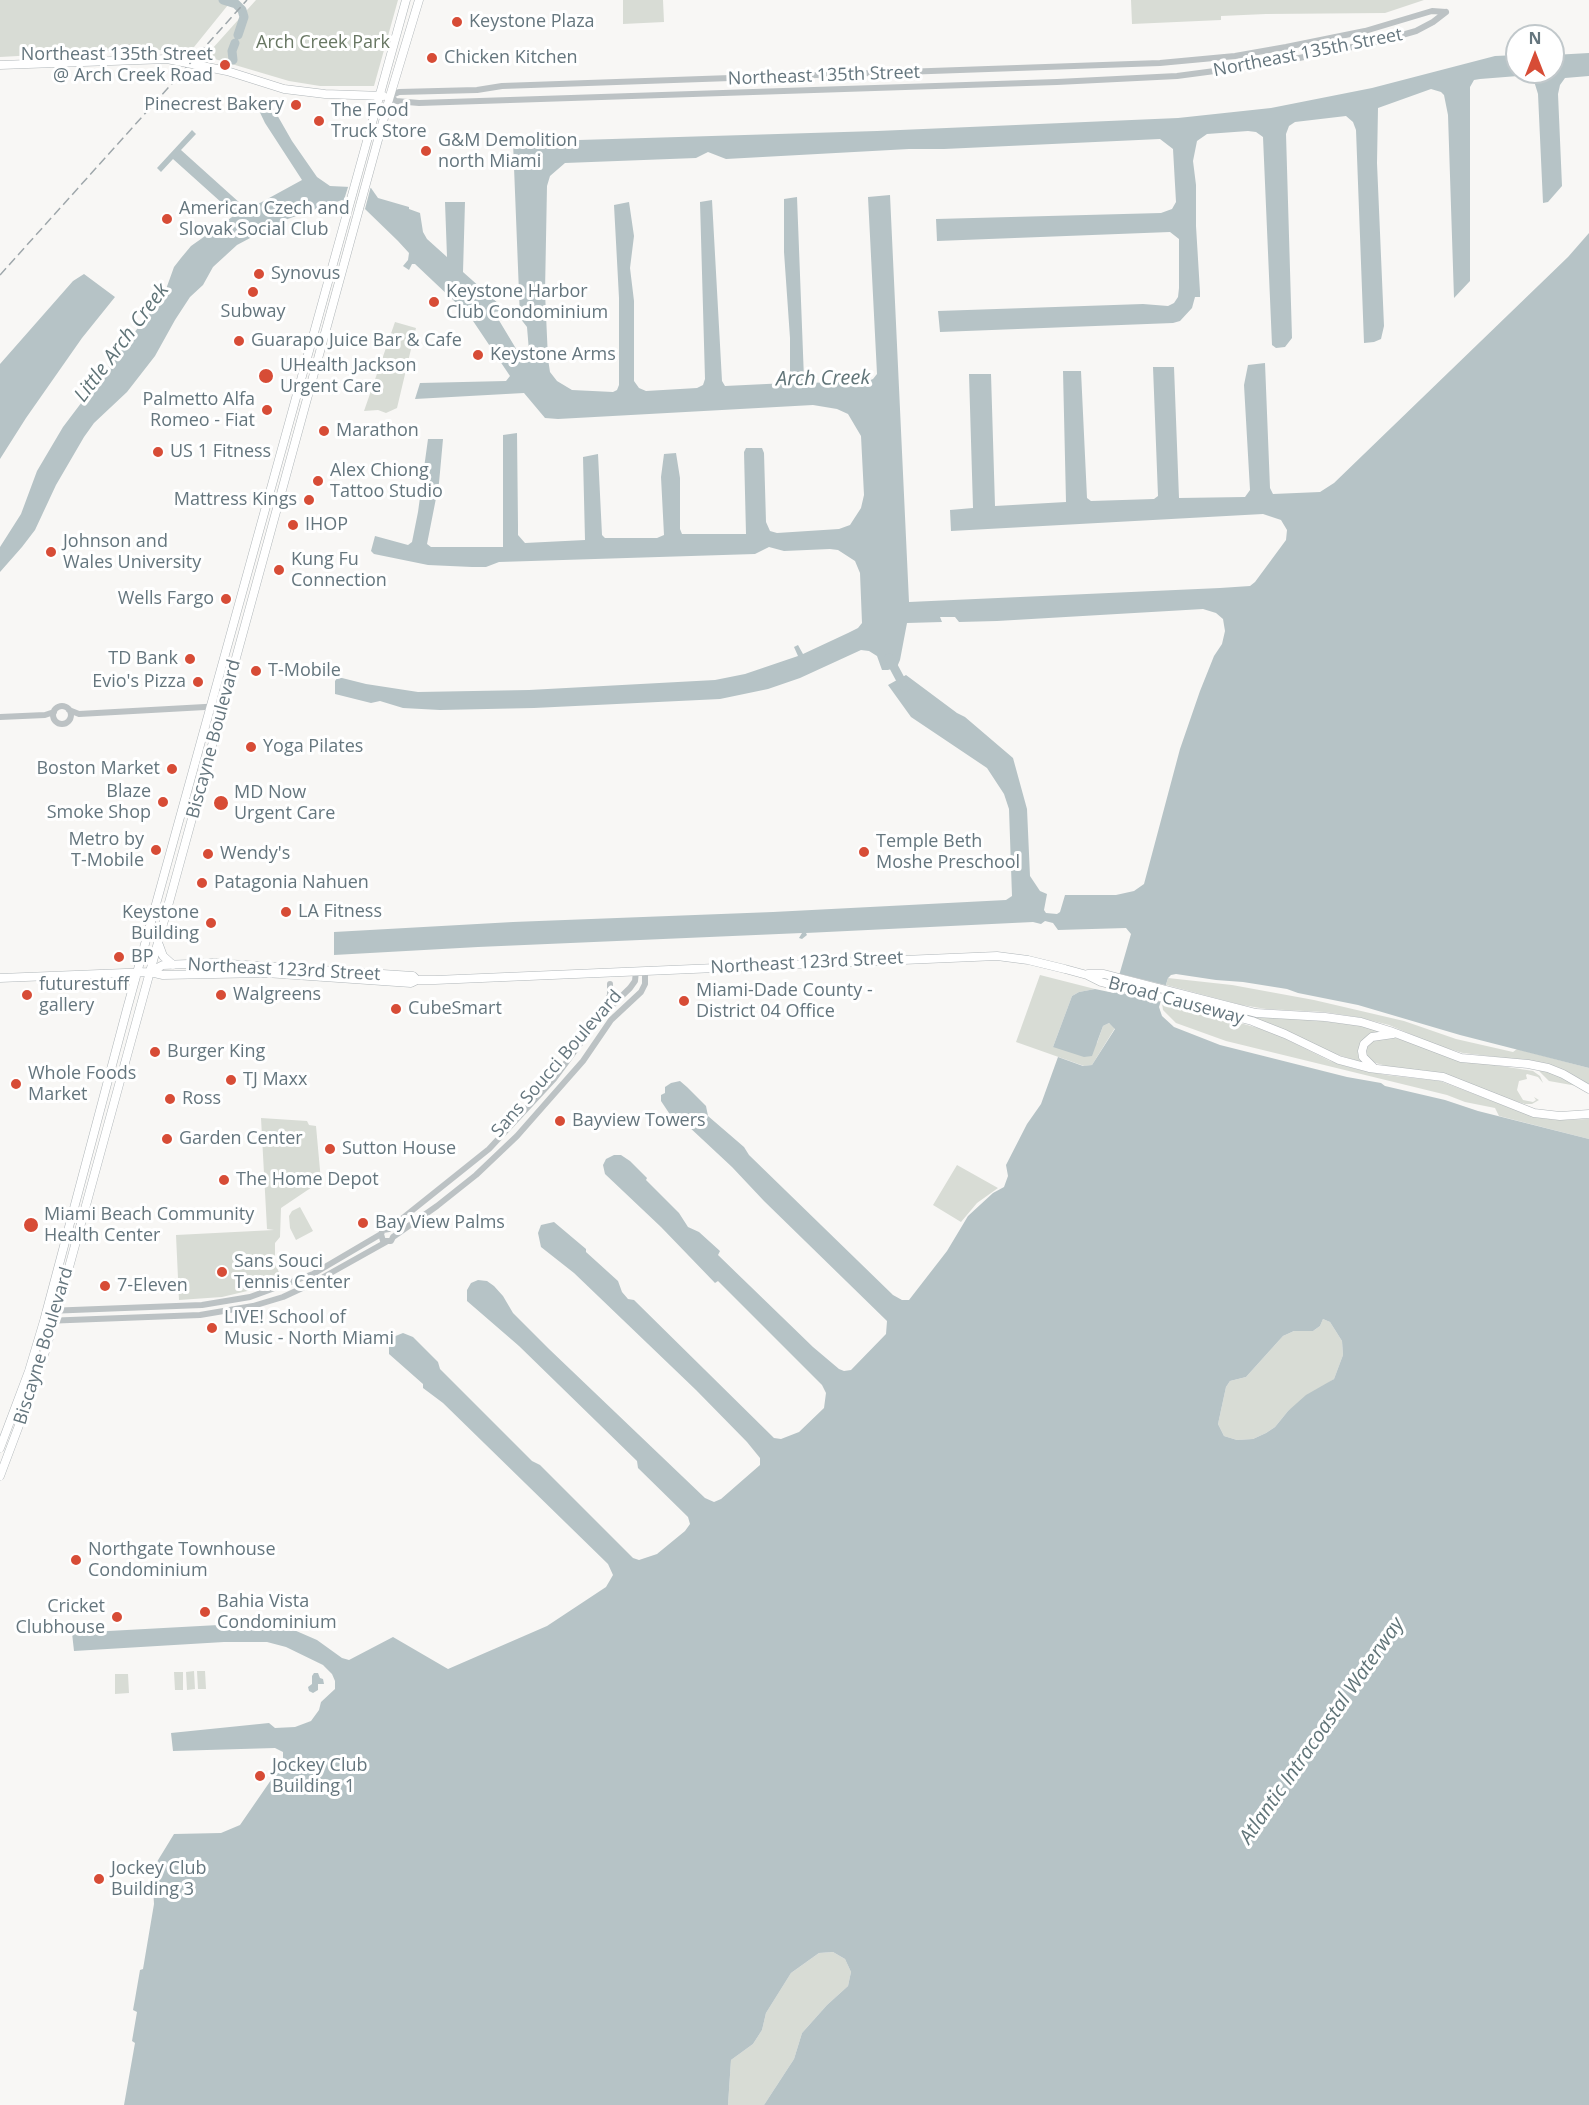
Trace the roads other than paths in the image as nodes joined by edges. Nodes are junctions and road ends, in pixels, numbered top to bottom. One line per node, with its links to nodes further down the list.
1 (406, 0): 14 (main road, Biscayne Boulevard)
2 (419, 0): 15 (main road, Biscayne Boulevard)
3 (1414, 18): 4 (street); 4 (street, Northeast 135th Street); 5 (street, Northeast 135th Street)
4 (1416, 31): 8 (street, Northeast 135th Street)
5 (1235, 56): 7 (street, Northeast 135th Street); 8 (street)
6 (0, 65): 14 (main road, Northeast 135th Street)
7 (1057, 68): 9 (street, Northeast 135th Street); 11 (street)
8 (1235, 69): 11 (street, Northeast 135th Street)
9 (876, 74): 10 (street, Northeast 135th Street); 12 (street)
10 (687, 81): 13 (street); 15 (street, Northeast 135th Street)
11 (1057, 82): 12 (street, Northeast 135th Street)
12 (876, 87): 13 (street, Northeast 135th Street)
13 (687, 94): 15 (street, Northeast 135th Street)
14 (379, 96): 15 (main road, Northeast 135th Street); 16 (main road, Biscayne Boulevard)
15 (390, 96): 17 (main road, Biscayne Boulevard)
16 (239, 605): 17 (main road); 18 (main road, Biscayne Boulevard)
17 (245, 628): 19 (main road, Biscayne Boulevard)
18 (232, 632): 19 (main road); 21 (main road, Biscayne Boulevard)
19 (237, 657): 20 (main road, Biscayne Boulevard)
20 (223, 706): 21 (street); 29 (main road, Biscayne Boulevard)
21 (212, 707): 24 (street); 34 (main road, Biscayne Boulevard)
22 (69, 710): 23 (street); 24 (street); 28 (street)
23 (54, 712): 25 (street); 27 (street)
24 (79, 714): 28 (street)
25 (45, 715): 26 (street); 27 (street)
26 (0, 717)
27 (54, 719): 28 (street)
28 (69, 720)
29 (158, 943): 31 (main road); 35 (main road, Biscayne Boulevard)
30 (220, 964): 31 (main road, Northeast 123rd Street); 36 (main road); 37 (main road, Northeast 123rd Street)
31 (173, 965): 35 (main road, Northeast 123rd Street)
32 (636, 971): 33 (main road, Northeast 123rd Street); 37 (main road, Northeast 123rd Street); 42 (street, Sans Soucci Boulevard)
33 (645, 971): 38 (main road, Northeast 123rd Street); 51 (street, Sans Soucci Boulevard)
34 (139, 972): 35 (main road, Northeast 123rd Street); 39 (main road, Northeast 123rd Street); 47 (main road, Biscayne Boulevard)
35 (150, 972): 36 (main road, Northeast 123rd Street); 48 (main road, Biscayne Boulevard)
36 (206, 973): 37 (main road, Northeast 123rd Street)
37 (329, 973)
38 (1087, 975): 41 (main road, Broad Causeway)
39 (0, 978)
40 (610, 984): 42 (street)
41 (1170, 996): 43 (main road, Broad Causeway); 44 (main road, Broad Causeway)
42 (599, 1018): 49 (street, Sans Soucci Boulevard)
43 (1397, 1034): 44 (main road); 45 (main road, Broad Causeway)
44 (1376, 1069): 46 (main road, Broad Causeway)
45 (1589, 1089)
46 (1589, 1114)
47 (76, 1205): 48 (main road); 53 (main road, Biscayne Boulevard)
48 (80, 1228): 54 (main road, Biscayne Boulevard)
49 (389, 1230): 50 (street); 51 (street)
50 (381, 1234): 52 (street); 54 (street)
51 (393, 1237): 52 (street)
52 (386, 1242): 56 (street)
53 (47, 1311): 54 (street); 55 (main road, Biscayne Boulevard)
54 (57, 1311): 56 (main road, Biscayne Boulevard)
55 (44, 1321): 56 (street); 57 (main road, Biscayne Boulevard)
56 (54, 1322): 58 (main road, Biscayne Boulevard)
57 (0, 1449)
58 (0, 1476)

